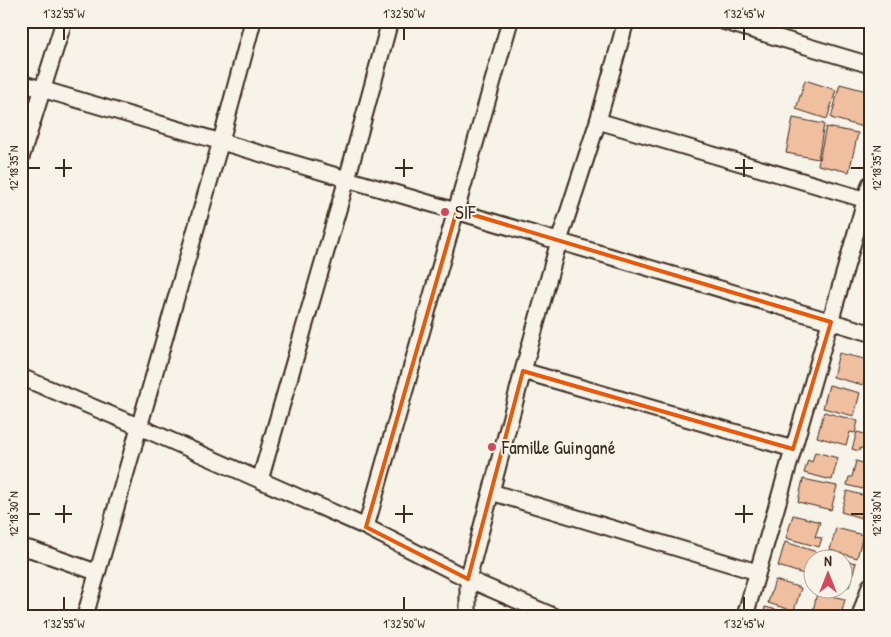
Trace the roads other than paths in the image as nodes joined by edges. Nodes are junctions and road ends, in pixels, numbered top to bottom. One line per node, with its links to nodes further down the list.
1 (64, 21): 9 (street)
2 (254, 21): 11 (street)
3 (390, 21): 13 (street)
4 (510, 21): 16 (street)
5 (626, 21): 10 (street)
6 (722, 21): 7 (street)
7 (870, 65)
8 (21, 84): 9 (street)
9 (43, 89): 11 (street); 12 (street)
10 (598, 121): 15 (street); 17 (street)
11 (221, 142): 13 (street); 22 (street)
12 (21, 158)
13 (347, 179): 16 (street); 24 (street)
14 (870, 184): 15 (street)
15 (868, 200): 18 (street)
16 (457, 210): 17 (street); 26 (street)
17 (559, 241): 18 (street); 20 (street)
18 (831, 322): 19 (street); 23 (street)
19 (870, 333)
20 (523, 371): 23 (street); 25 (street)
21 (21, 378): 22 (street)
22 (140, 427): 24 (street); 28 (street)
23 (793, 449): 29 (street)
24 (260, 480): 26 (street)
25 (491, 492): 29 (street); 30 (street)
26 (366, 527): 30 (street)
27 (21, 547): 28 (street)
28 (96, 572): 33 (street)
29 (757, 572): 36 (street)
30 (468, 579): 34 (street); 35 (street)
31 (870, 586): 32 (street)
32 (865, 607)
33 (85, 616)
34 (468, 616)
35 (552, 616)
36 (745, 616)

